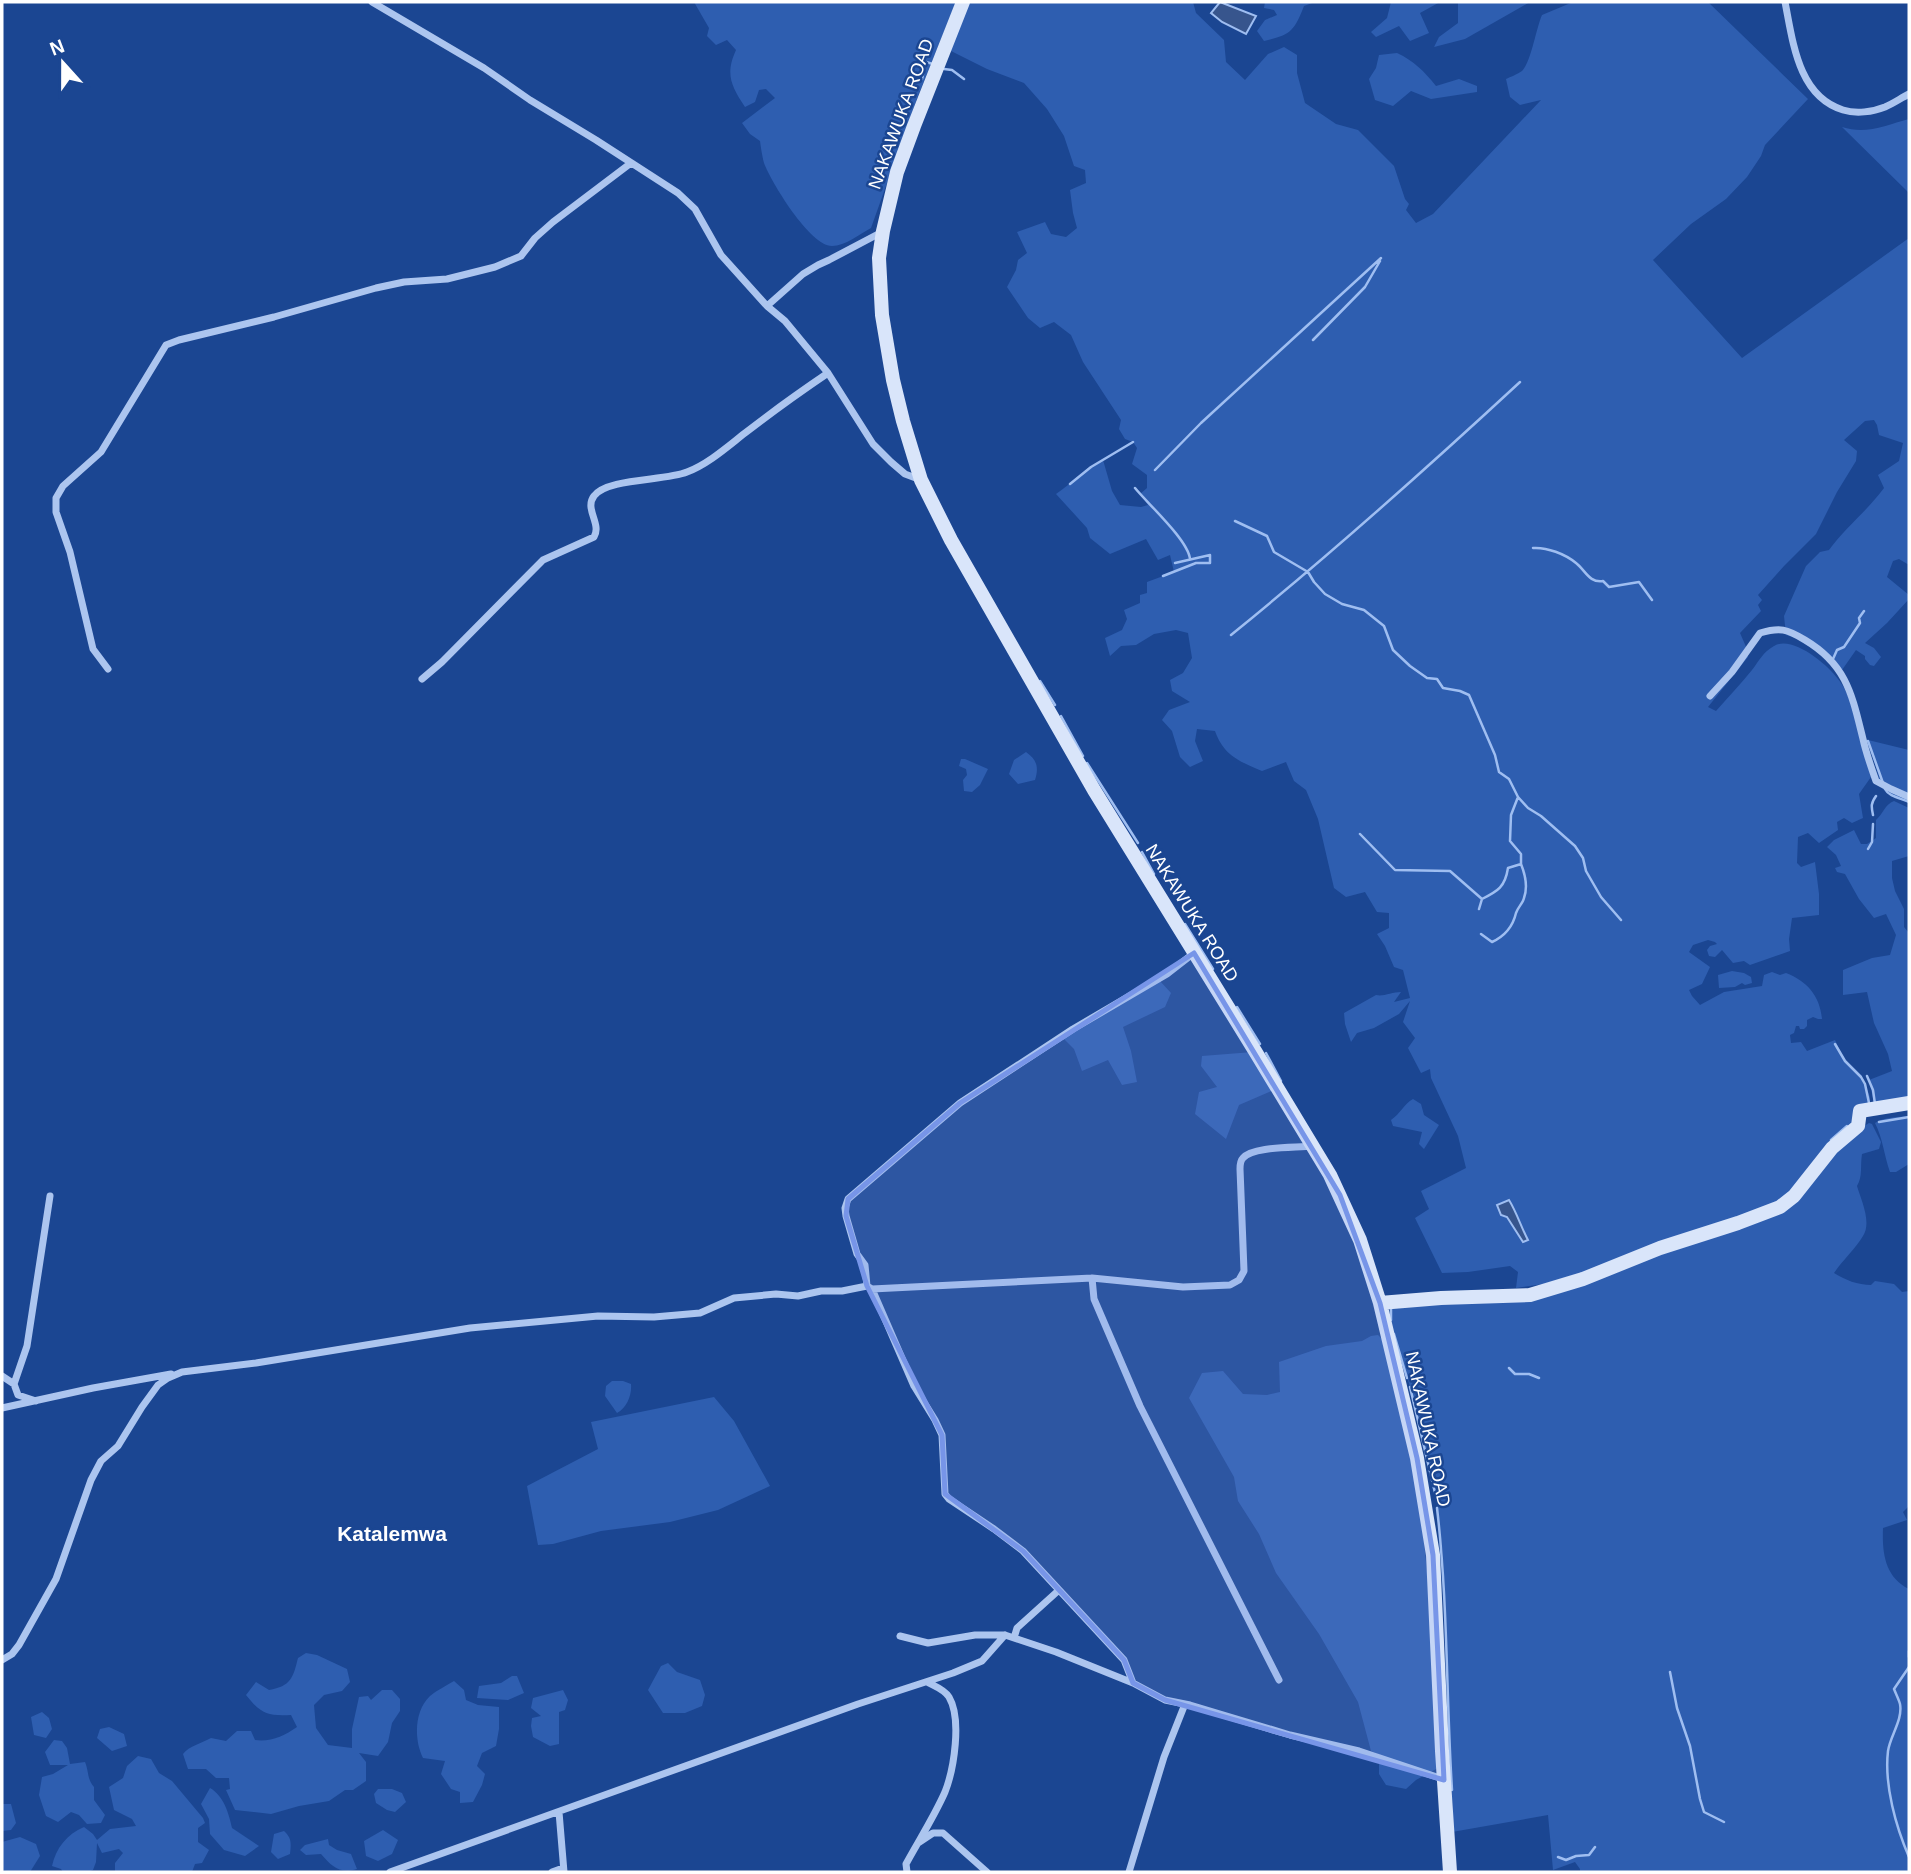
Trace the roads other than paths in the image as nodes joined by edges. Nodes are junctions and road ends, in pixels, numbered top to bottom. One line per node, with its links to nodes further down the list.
1 (372, 2): 5 (street)
2 (963, 2): 6 (main road, NAKAWUKA ROAD)
3 (1785, 2): 4 (street)
4 (1909, 94)
5 (631, 163): 7 (street); 10 (street)
6 (883, 231): 7 (street); 9 (main road, NAKAWUKA ROAD)
7 (767, 306): 8 (street)
8 (828, 373): 9 (street); 11 (street)
9 (921, 480): 14 (main road, NAKAWUKA ROAD)
10 (108, 669)
11 (422, 679)
12 (1710, 696): 13 (street)
13 (1909, 797)
14 (1194, 953): 16 (main road, NAKAWUKA ROAD); 19 (street)
15 (1909, 1103): 20 (main road)
16 (1312, 1146): 18 (street); 20 (main road, NAKAWUKA ROAD)
17 (50, 1196): 23 (street)
18 (1092, 1278): 19 (street); 32 (street)
19 (869, 1287): 21 (street); 26 (street)
20 (1380, 1303): 37 (main road, NAKAWUKA ROAD)
21 (182, 1372): 24 (street); 30 (street)
22 (2, 1376): 23 (street)
23 (14, 1384): 24 (street)
24 (36, 1401): 25 (street)
25 (2, 1408)
26 (1059, 1590): 29 (street); 34 (street)
27 (1005, 1635): 28 (street); 29 (street); 31 (street)
28 (900, 1636)
29 (1014, 1638): 34 (street)
30 (2, 1660)
31 (949, 1675): 33 (street); 35 (street)
32 (1279, 1680)
33 (927, 1682): 35 (street); 38 (street)
34 (1133, 1683): 36 (street)
35 (944, 1693): 39 (street)
36 (1185, 1704): 37 (street); 45 (street)
37 (1444, 1780): 46 (main road, NAKAWUKA ROAD)
38 (559, 1812): 40 (street); 41 (street)
39 (917, 1844): 43 (street); 44 (street)
40 (564, 1870): 42 (street)
41 (390, 1872)
42 (552, 1872)
43 (907, 1872)
44 (987, 1872)
45 (1129, 1872)
46 (1450, 1872)

